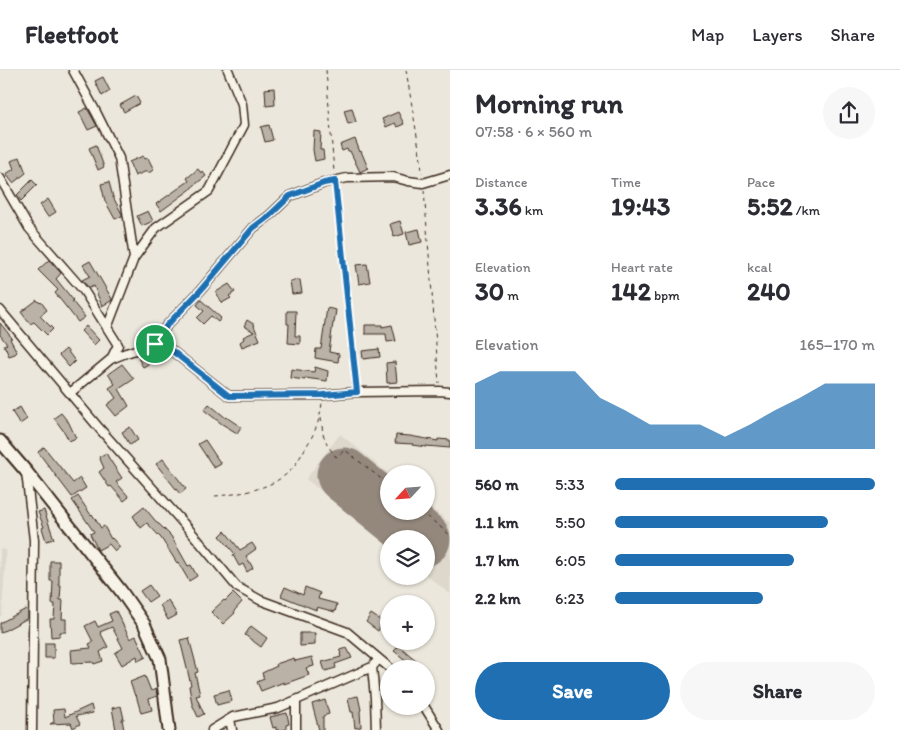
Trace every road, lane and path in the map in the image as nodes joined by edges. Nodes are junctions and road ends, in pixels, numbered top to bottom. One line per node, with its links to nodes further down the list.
1 (73, 70): 9 (street)
2 (228, 70): 9 (street)
3 (326, 70): 7 (path)
4 (406, 70): 8 (path)
5 (450, 175): 8 (street)
6 (0, 178): 11 (street)
7 (335, 181): 8 (street); 12 (street); 15 (path)
8 (423, 183): 14 (path)
9 (134, 258): 11 (street)
10 (0, 310): 17 (street)
11 (107, 328): 13 (street)
12 (155, 344): 13 (street); 18 (street)
13 (111, 359): 17 (street)
14 (439, 391): 15 (street); 16 (street)
15 (357, 392): 18 (street)
16 (450, 392)
17 (70, 393): 26 (street)
18 (323, 395): 19 (path)
19 (321, 417): 22 (path); 23 (path)
20 (0, 441): 21 (main road)
21 (25, 470): 31 (street); 32 (main road)
22 (380, 478)
23 (216, 496)
24 (432, 520): 25 (path)
25 (450, 535)
26 (379, 659): 27 (street)
27 (372, 668): 28 (street); 36 (street)
28 (296, 700): 30 (street); 35 (street)
29 (430, 715): 37 (street)
30 (230, 719): 33 (street); 34 (street)
31 (32, 730)
32 (169, 730)
33 (212, 730)
34 (232, 730)
35 (296, 730)
36 (376, 730)
37 (439, 730)

